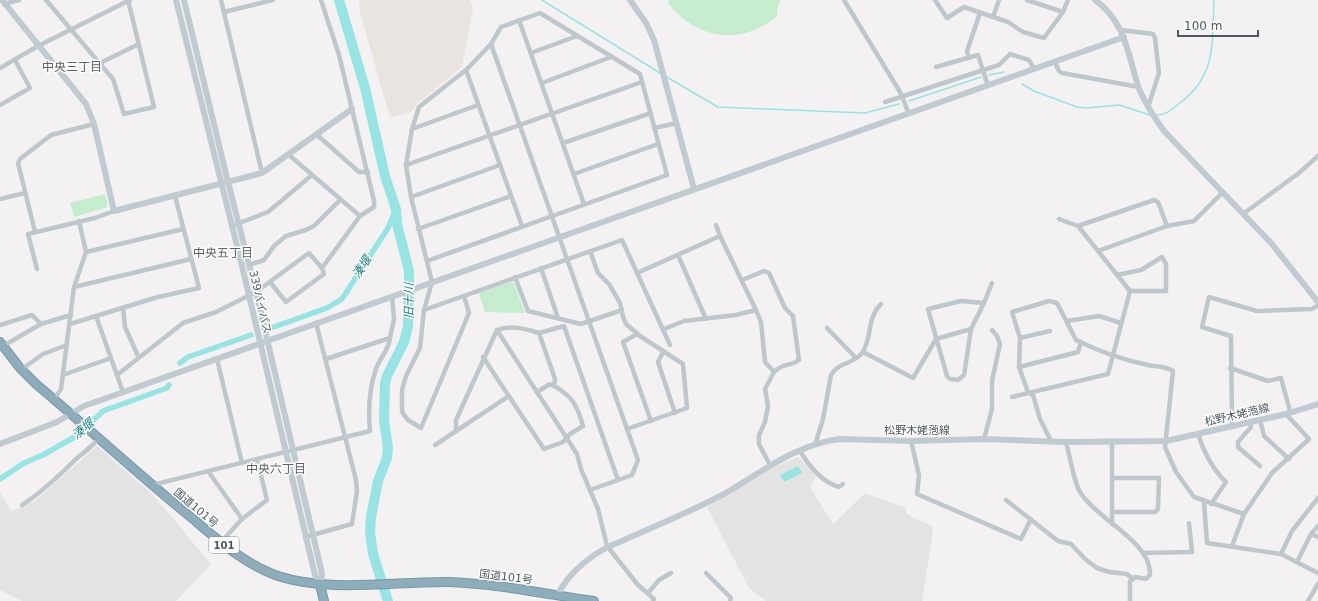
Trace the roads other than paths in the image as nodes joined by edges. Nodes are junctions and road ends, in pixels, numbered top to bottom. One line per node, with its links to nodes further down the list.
1 (19, 0): 16 (street)
2 (46, 0): 22 (street)
3 (129, 0): 22 (street); 26 (street)
4 (176, 0): 71 (street, 339バイパス)
5 (184, 0): 70 (street)
6 (221, 0): 17 (street)
7 (273, 0): 17 (street)
8 (321, 0): 49 (street)
9 (630, 0): 53 (street)
10 (844, 0): 44 (street)
11 (936, 0): 19 (street)
12 (999, 0): 20 (street)
13 (1027, 0): 18 (street)
14 (1068, 0): 18 (street)
15 (1095, 0): 23 (street)
16 (3, 2): 28 (street)
17 (224, 12): 67 (street)
18 (1063, 12): 20 (street)
19 (980, 13): 20 (street); 31 (street)
20 (993, 17)
21 (519, 20): 24 (street); 27 (street); 29 (street)
22 (71, 30): 28 (street); 34 (street)
23 (1121, 30): 25 (street); 48 (street)
24 (577, 36): 29 (street); 30 (street)
25 (1124, 37): 33 (street); 43 (street)
26 (139, 44): 34 (street); 34 (street)
27 (491, 44): 38 (street); 55 (street)
28 (38, 46): 32 (street); 54 (street)
29 (531, 53): 41 (street)
30 (611, 57): 40 (street); 41 (street)
31 (969, 58): 35 (street); 39 (street)
32 (14, 60): 36 (street); 46 (street)
33 (1055, 62): 37 (street); 43 (street)
34 (100, 63)
35 (936, 67)
36 (0, 68)
37 (1034, 69): 39 (street); 42 (street)
38 (466, 70): 47 (street); 57 (street)
39 (983, 70): 42 (street); 44 (street)
40 (642, 82): 50 (street); 51 (street)
41 (542, 83): 50 (street)
42 (988, 86): 52 (street)
43 (1139, 87): 48 (street)
44 (902, 96): 45 (street); 52 (street)
45 (884, 102)
46 (0, 105)
47 (478, 105): 57 (street); 59 (street)
48 (1148, 107): 74 (street)
49 (352, 109): 58 (street); 66 (street)
50 (553, 112): 55 (street); 60 (street)
51 (650, 113): 56 (street); 60 (street)
52 (909, 114): 72 (street)
53 (677, 123): 56 (street); 72 (street)
54 (94, 124): 73 (street); 81 (street)
55 (520, 124): 59 (street); 83 (street)
56 (654, 128): 61 (street)
57 (412, 129): 64 (street)
58 (316, 134): 62 (street); 66 (street)
59 (489, 135): 64 (street); 65 (street)
60 (563, 143): 68 (street)
61 (658, 144): 68 (street); 80 (street)
62 (289, 155): 67 (street); 69 (street)
63 (1317, 159): 82 (street)
64 (406, 165): 77 (street)
65 (500, 166): 76 (street); 77 (street)
66 (368, 172): 84 (street)
67 (262, 173): 70 (street)
68 (574, 174): 80 (street)
69 (312, 175): 79 (street); 87 (street)
70 (228, 182): 71 (street); 87 (street)
71 (221, 184): 75 (street); 89 (street, 339バイパス)
72 (694, 189): 97 (street)
73 (25, 193): 78 (street); 95 (street)
74 (1222, 193): 82 (street); 92 (street)
75 (175, 196): 81 (street); 94 (street)
76 (511, 196): 90 (street); 93 (street)
77 (411, 197): 93 (street)
78 (0, 199)
79 (340, 200): 84 (street); 105 (street)
80 (584, 204): 83 (street)
81 (114, 210): 86 (street)
82 (1243, 214): 122 (street)
83 (552, 215): 90 (street); 97 (street)
84 (360, 216): 106 (street)
85 (1058, 219): 91 (street)
86 (79, 222): 95 (street); 100 (street)
87 (239, 224): 89 (street); 105 (street)
88 (716, 225): 96 (street)
89 (232, 226): 119 (street, 339バイパス)
90 (522, 226): 104 (street)
91 (1078, 226): 92 (street); 99 (street)
92 (1167, 226): 99 (street)
93 (418, 229): 104 (street)
94 (183, 230): 100 (street); 102 (street)
95 (35, 232): 108 (street)
96 (720, 236): 101 (street); 112 (street)
97 (559, 237): 103 (street); 114 (street)
98 (590, 251): 103 (street); 109 (street); 128 (street)
99 (1098, 251): 110 (street)
100 (86, 252): 116 (street)
101 (678, 255): 109 (street); 133 (street)
102 (191, 259): 116 (street); 126 (street)
103 (567, 259): 107 (street); 134 (street)
104 (427, 261): 114 (street)
105 (249, 265): 118 (street)
106 (322, 268): 113 (street); 113 (street)
107 (541, 268): 111 (street); 132 (street)
108 (38, 269)
109 (637, 273): 142 (street)
110 (1117, 276): 117 (street); 117 (street)
111 (515, 277): 121 (street); 132 (street)
112 (742, 280): 129 (street); 170 (street)
113 (270, 282): 118 (street)
114 (432, 282): 120 (street); 127 (street)
115 (992, 283): 123 (street)
116 (74, 286): 130 (street)
117 (1130, 291): 136 (street)
118 (256, 292): 119 (street); 152 (street)
119 (249, 296): 154 (street, 339バイパス); 161 (street)
120 (395, 296): 139 (street); 149 (street)
121 (464, 296): 127 (street); 127 (street)
122 (1318, 302)
123 (984, 303): 143 (street); 151 (street)
124 (881, 304): 159 (street)
125 (1318, 305): 168 (street)
126 (123, 308): 131 (street); 161 (street)
127 (424, 310)
128 (622, 310): 134 (street); 148 (street)
129 (756, 310): 133 (street); 170 (street)
130 (71, 315): 137 (street); 138 (street)
131 (96, 316): 138 (street); 163 (street)
132 (558, 318): 134 (street)
133 (706, 319): 142 (street)
134 (589, 321): 188 (street)
135 (1067, 321): 136 (street); 150 (street); 153 (street)
136 (1121, 323): 160 (street)
137 (41, 324): 140 (street); 157 (street)
138 (70, 324): 155 (street)
139 (316, 324): 152 (street); 166 (street)
140 (0, 325)
141 (827, 328): 164 (street)
142 (664, 329): 156 (street)
143 (971, 329): 151 (street); 151 (street)
144 (496, 330): 147 (street); 162 (street); 175 (street)
145 (992, 330): 194 (street)
146 (1050, 331): 150 (street)
147 (539, 333): 173 (street); 212 (street)
148 (637, 334): 158 (street); 185 (street)
149 (390, 338): 166 (street); 191 (street)
150 (1020, 338): 167 (street)
151 (936, 339): 159 (street)
152 (267, 341): 154 (street); 203 (street)
153 (1081, 342): 160 (street); 167 (street)
154 (259, 344): 165 (street); 203 (street, 339バイパス)
155 (67, 345): 169 (street); 171 (street)
156 (670, 345)
157 (2, 347): 169 (highway, 国道101号 / 101)
158 (663, 352): 181 (street); 181 (street)
159 (863, 352): 164 (street)
160 (1114, 355): 176 (street); 197 (street)
161 (138, 356): 172 (street)
162 (483, 357): 177 (street); 189 (street)
163 (111, 358): 171 (street); 172 (street)
164 (856, 358): 202 (street)
165 (217, 359): 174 (street); 207 (street)
166 (326, 359): 191 (street)
167 (1019, 367): 176 (street)
168 (1230, 368): 182 (street); 187 (street)
169 (22, 369): 179 (highway, 国道101号 / 101)
170 (774, 372): 208 (street)
171 (62, 375): 179 (street)
172 (117, 375): 174 (street)
173 (554, 386): 175 (street); 192 (street)
174 (123, 392): 183 (street)
175 (537, 392): 192 (street)
176 (1028, 392): 178 (street); 196 (street)
177 (509, 396): 189 (street); 192 (street)
178 (1012, 397)
179 (54, 399): 183 (highway, 国道101号 / 101)
180 (1318, 404): 182 (street, 松野木姥萢線)
181 (675, 412): 185 (street)
182 (1288, 413): 184 (street, 松野木姥萢線); 206 (street)
183 (71, 414): 193 (highway, 国道101号 / 101); 200 (street)
184 (1260, 420): 186 (street, 松野木姥萢線); 206 (street)
185 (651, 421): 188 (street)
186 (1250, 422): 187 (street, 松野木姥萢線); 209 (street)
187 (1232, 426): 190 (street, 松野木姥萢線)
188 (627, 429): 212 (street)
189 (456, 431): 201 (street)
190 (1198, 434): 197 (street, 松野木姥萢線); 219 (street)
191 (345, 437): 203 (street); 229 (street)
192 (567, 437): 215 (street)
193 (99, 438): 214 (highway, 国道101号 / 101); 220 (street)
194 (984, 439): 195 (street, 松野木姥萢線); 196 (street, 松野木姥萢線)
195 (911, 441): 202 (street, 松野木姥萢線); 224 (street)
196 (1051, 441): 198 (street, 松野木姥萢線)
197 (1166, 441): 199 (street, 松野木姥萢線); 218 (street)
198 (1066, 442): 199 (street, 松野木姥萢線); 226 (street)
199 (1112, 442): 211 (street)
200 (0, 444)
201 (435, 445)
202 (815, 445): 204 (street, 松野木姥萢線)
203 (289, 451): 205 (street); 229 (street); 230 (street, 339バイパス)
204 (800, 451): 208 (street, 松野木姥萢線); 213 (street)
205 (258, 459): 207 (street); 223 (street)
206 (1290, 459): 222 (street)
207 (242, 463): 210 (street)
208 (770, 465): 233 (street, 松野木姥萢線)
209 (1260, 466)
210 (208, 471): 214 (street); 223 (street)
211 (1112, 478): 221 (street); 221 (street)
212 (618, 480): 215 (street)
213 (843, 484)
214 (152, 485): 232 (highway, 国道101号 / 101)
215 (590, 490): 233 (street)
216 (1318, 498): 236 (street)
217 (1006, 500): 224 (street)
218 (1204, 502): 219 (street); 234 (street)
219 (1211, 504): 222 (street)
220 (22, 505)
221 (1112, 512): 226 (street)
222 (1244, 514): 234 (street)
223 (242, 519): 232 (street)
224 (1031, 519): 241 (street)
225 (1190, 523): 235 (street)
226 (1112, 524): 235 (street)
227 (1318, 526): 228 (street)
228 (1311, 534): 231 (street); 237 (street)
229 (312, 535): 230 (street); 243 (street)
230 (305, 537): 243 (street, 339バイパス)
231 (1318, 537)
232 (221, 542): 243 (highway, 国道101号 / 101)
233 (607, 546): 244 (street); 245 (street, 松野木姥萢線)
234 (1232, 546): 236 (street)
235 (1143, 553): 241 (street)
236 (1282, 554): 237 (street)
237 (1297, 562): 240 (street)
238 (706, 572): 249 (street)
239 (671, 573): 244 (street)
240 (1318, 573)
241 (1133, 579): 250 (street)
242 (1318, 584): 251 (street)
243 (320, 585): 245 (highway, 国道101号 / 101); 246 (highway)
244 (648, 593): 248 (street)
245 (557, 596): 247 (highway, 国道101号 / 101)
246 (324, 601)
247 (594, 601)
248 (653, 601)
249 (730, 601)
250 (1130, 601)
251 (1308, 601)

